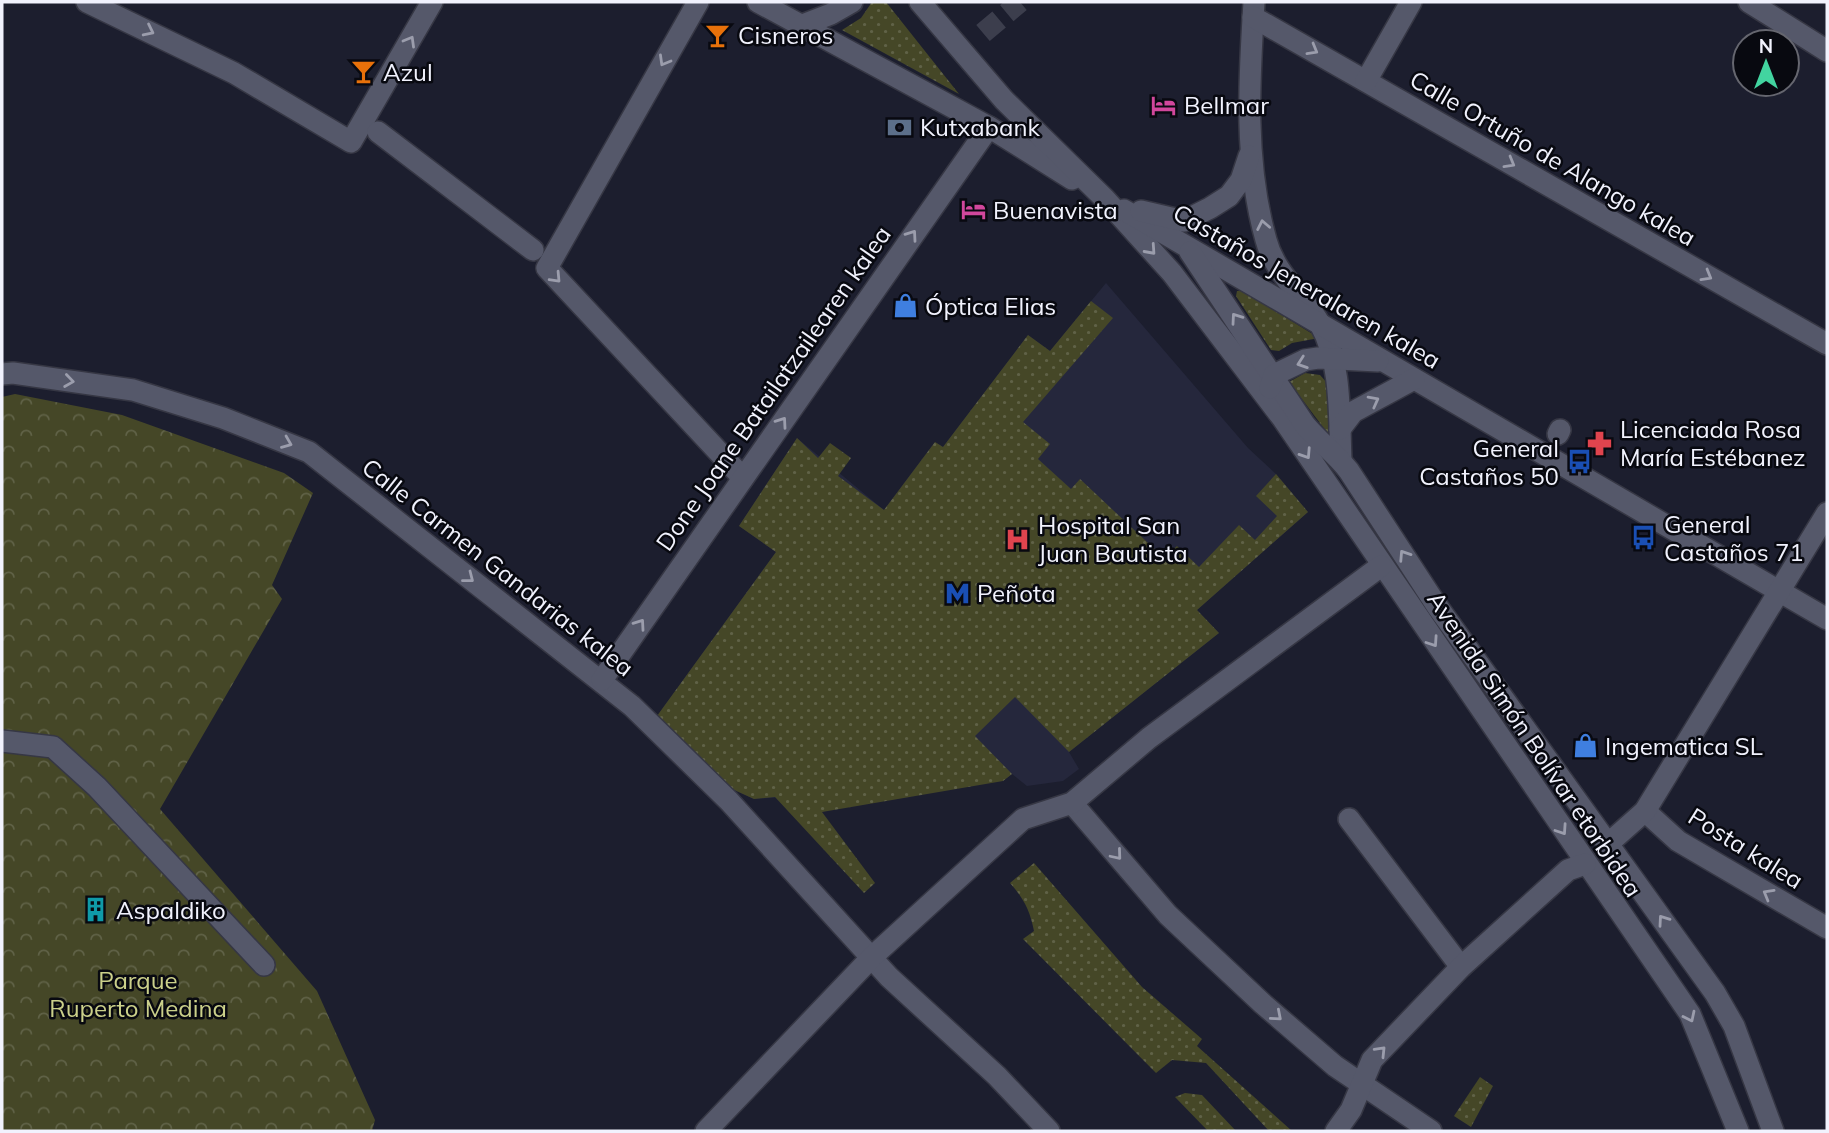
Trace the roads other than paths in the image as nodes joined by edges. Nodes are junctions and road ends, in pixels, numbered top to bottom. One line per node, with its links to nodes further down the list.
1 (87, 2): 2 (street, one-way to 2)
2 (432, 2)
3 (698, 2): 29 (street, one-way to 29)
4 (758, 2): 10 (street, Castaños Jeneralaren kalea)
5 (852, 2): 10 (street)
6 (920, 2): 16 (street, Avenida Simón Bolívar etorbidea)
7 (1411, 2): 12 (street)
8 (1749, 2): 11 (street)
9 (1253, 10): 12 (street, Calle Ortuño de Alango kalea, one-way to 12); 15 (street)
10 (800, 26): 13 (street, Castaños Jeneralaren kalea)
11 (1827, 51)
12 (1366, 81): 20 (street, Calle Ortuño de Alango kalea, one-way to 20)
13 (989, 127): 16 (street, Castaños Jeneralaren kalea); 29 (street, Done Joane Batailatzailearen kalea, one-way to 13)
14 (378, 132): 18 (street)
15 (1249, 156): 16 (street); 19 (street, one-way to 15)
16 (1105, 199): 17 (street, Castaños Jeneralaren kalea); 26 (street, Avenida Simón Bolívar etorbidea, one-way to 26)
17 (1187, 247): 19 (street, Castaños Jeneralaren kalea); 24 (street, Avenida Simón Bolívar etorbidea, one-way to 17)
18 (533, 250)
19 (1321, 325): 21 (street); 22 (street, Castaños Jeneralaren kalea)
20 (1827, 344)
21 (1332, 359): 22 (street); 24 (street, one-way to 24); 27 (street)
22 (1384, 361): 25 (street, Castaños Jeneralaren kalea)
23 (2, 374): 34 (street, Calle Carmen Gandarias kalea, one-way to 34)
24 (1274, 375): 26 (street); 28 (street, Avenida Simón Bolívar etorbidea)
25 (1414, 379): 27 (street, one-way to 25); 32 (street, Castaños Jeneralaren kalea)
26 (1267, 397): 31 (street, Avenida Simón Bolívar etorbidea, one-way to 31)
27 (1340, 429): 28 (street)
28 (1341, 460): 39 (street, Avenida Simón Bolívar etorbidea, one-way to 28)
29 (743, 478): 34 (street, Done Joane Batailatzailearen kalea, one-way to 29)
30 (1827, 513): 32 (street)
31 (1381, 566): 36 (street); 40 (street, Avenida Simón Bolívar etorbidea, one-way to 40)
32 (1778, 590): 33 (street, Castaños Jeneralaren kalea); 37 (street)
33 (1827, 619)
34 (601, 680): 42 (street, Calle Carmen Gandarias kalea)
35 (2, 741): 43 (street)
36 (1072, 803): 42 (street); 45 (street, one-way to 45)
37 (1645, 811): 39 (street); 41 (street, Posta kalea, one-way to 37)
38 (1349, 820): 44 (street)
39 (1609, 843): 51 (street, Avenida Simón Bolívar etorbidea, one-way to 39)
40 (1585, 864): 44 (street); 50 (street, Avenida Simón Bolívar etorbidea, one-way to 50)
41 (1827, 928)
42 (872, 957): 46 (street); 47 (street, Calle Carmen Gandarias kalea)
43 (264, 965)
44 (1461, 967): 45 (street, one-way to 44)
45 (1363, 1084): 48 (street); 49 (street)
46 (706, 1131)
47 (1049, 1131)
48 (1336, 1131)
49 (1431, 1131)
50 (1738, 1131)
51 (1773, 1131)

